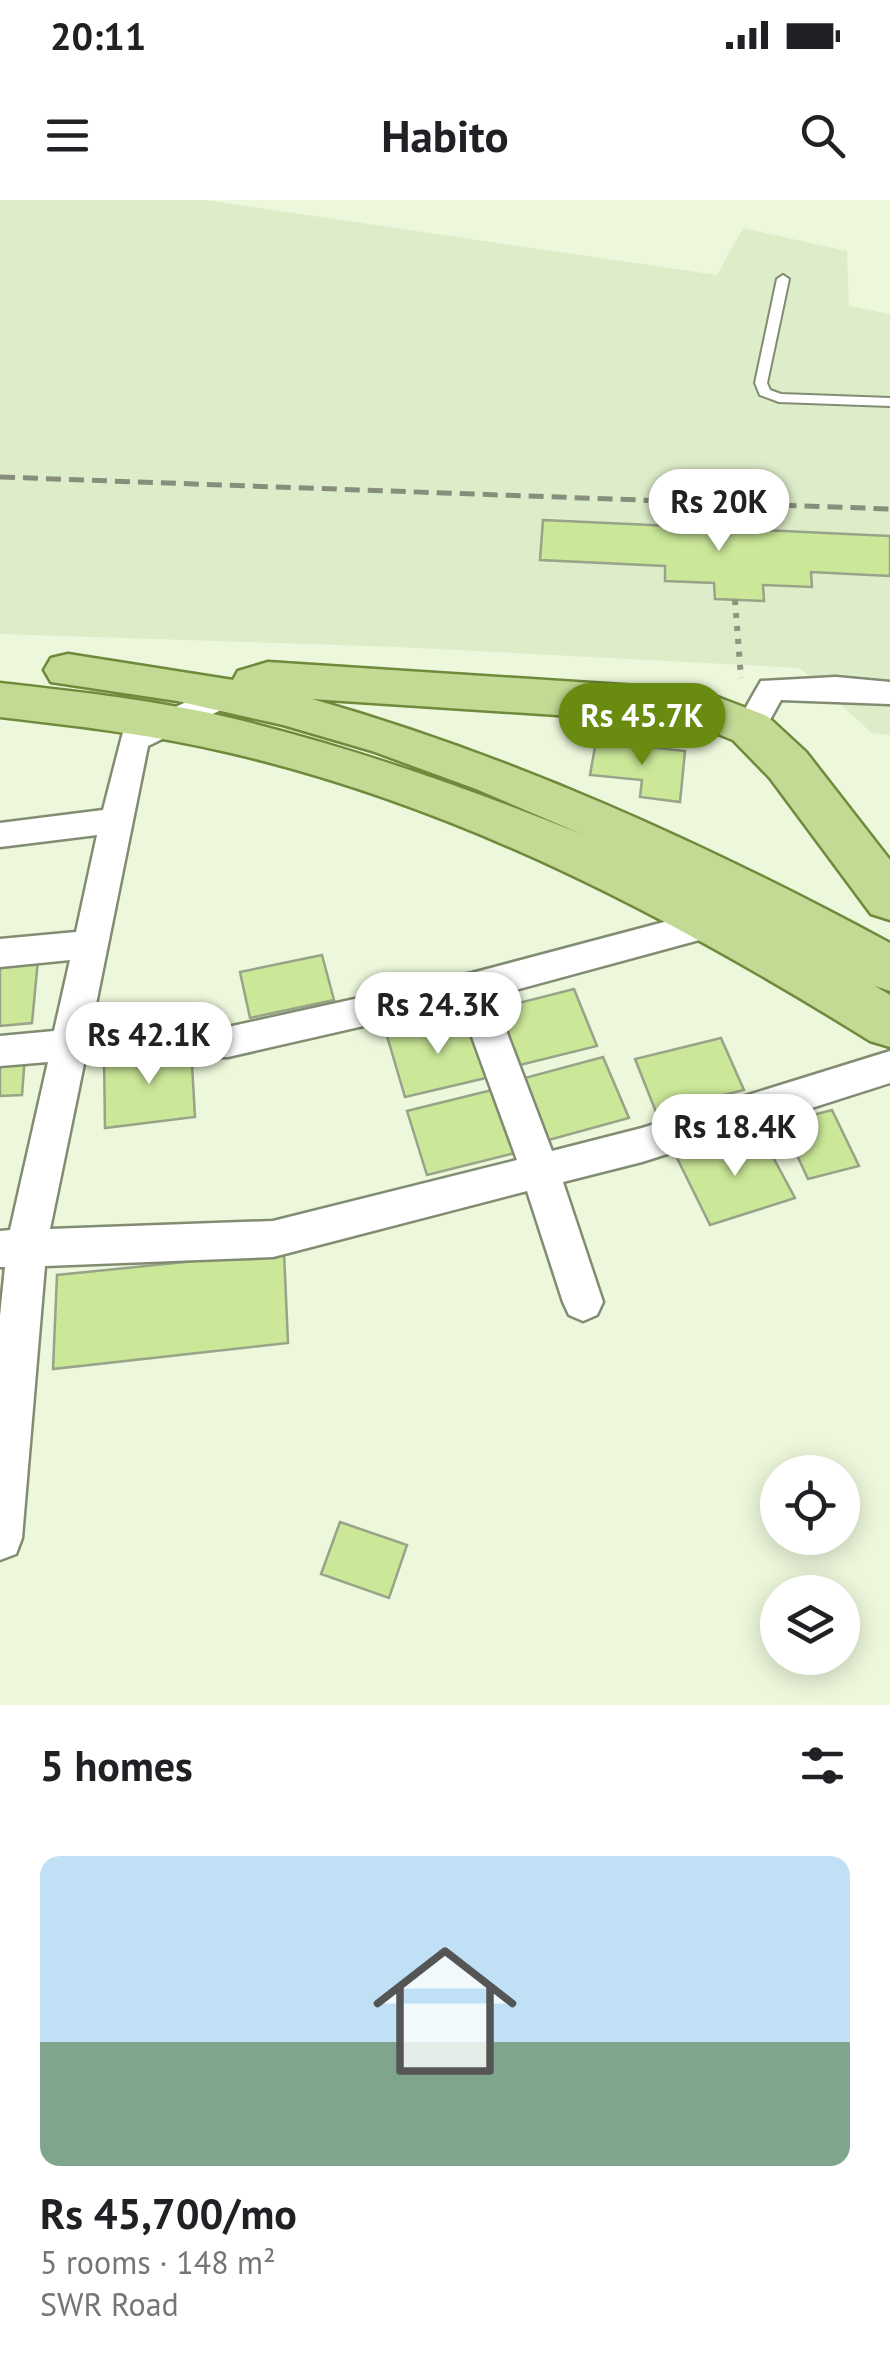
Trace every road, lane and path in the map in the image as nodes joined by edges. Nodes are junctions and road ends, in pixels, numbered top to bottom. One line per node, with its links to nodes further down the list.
1 (784, 279): 2 (lane)
2 (890, 402)
3 (734, 600): 9 (path)
4 (0, 665): 6 (main road)
5 (890, 693): 9 (street)
6 (224, 695): 8 (street); 9 (main road); 16 (main road)
7 (0, 700): 8 (main road)
8 (171, 721): 10 (street); 13 (main road)
9 (750, 728): 12 (main road)
10 (118, 820): 11 (street); 14 (street)
11 (0, 835)
12 (890, 899)
13 (713, 922): 17 (street); 18 (main road)
14 (93, 944): 15 (street); 19 (street)
15 (0, 953)
16 (890, 968)
17 (472, 987): 19 (street); 22 (street)
18 (890, 1024)
19 (73, 1044): 20 (street); 23 (street)
20 (0, 1051)
21 (890, 1067): 22 (street)
22 (540, 1171): 23 (street); 24 (street)
23 (14, 1247): 25 (street)
24 (583, 1302)
25 (0, 1538)

